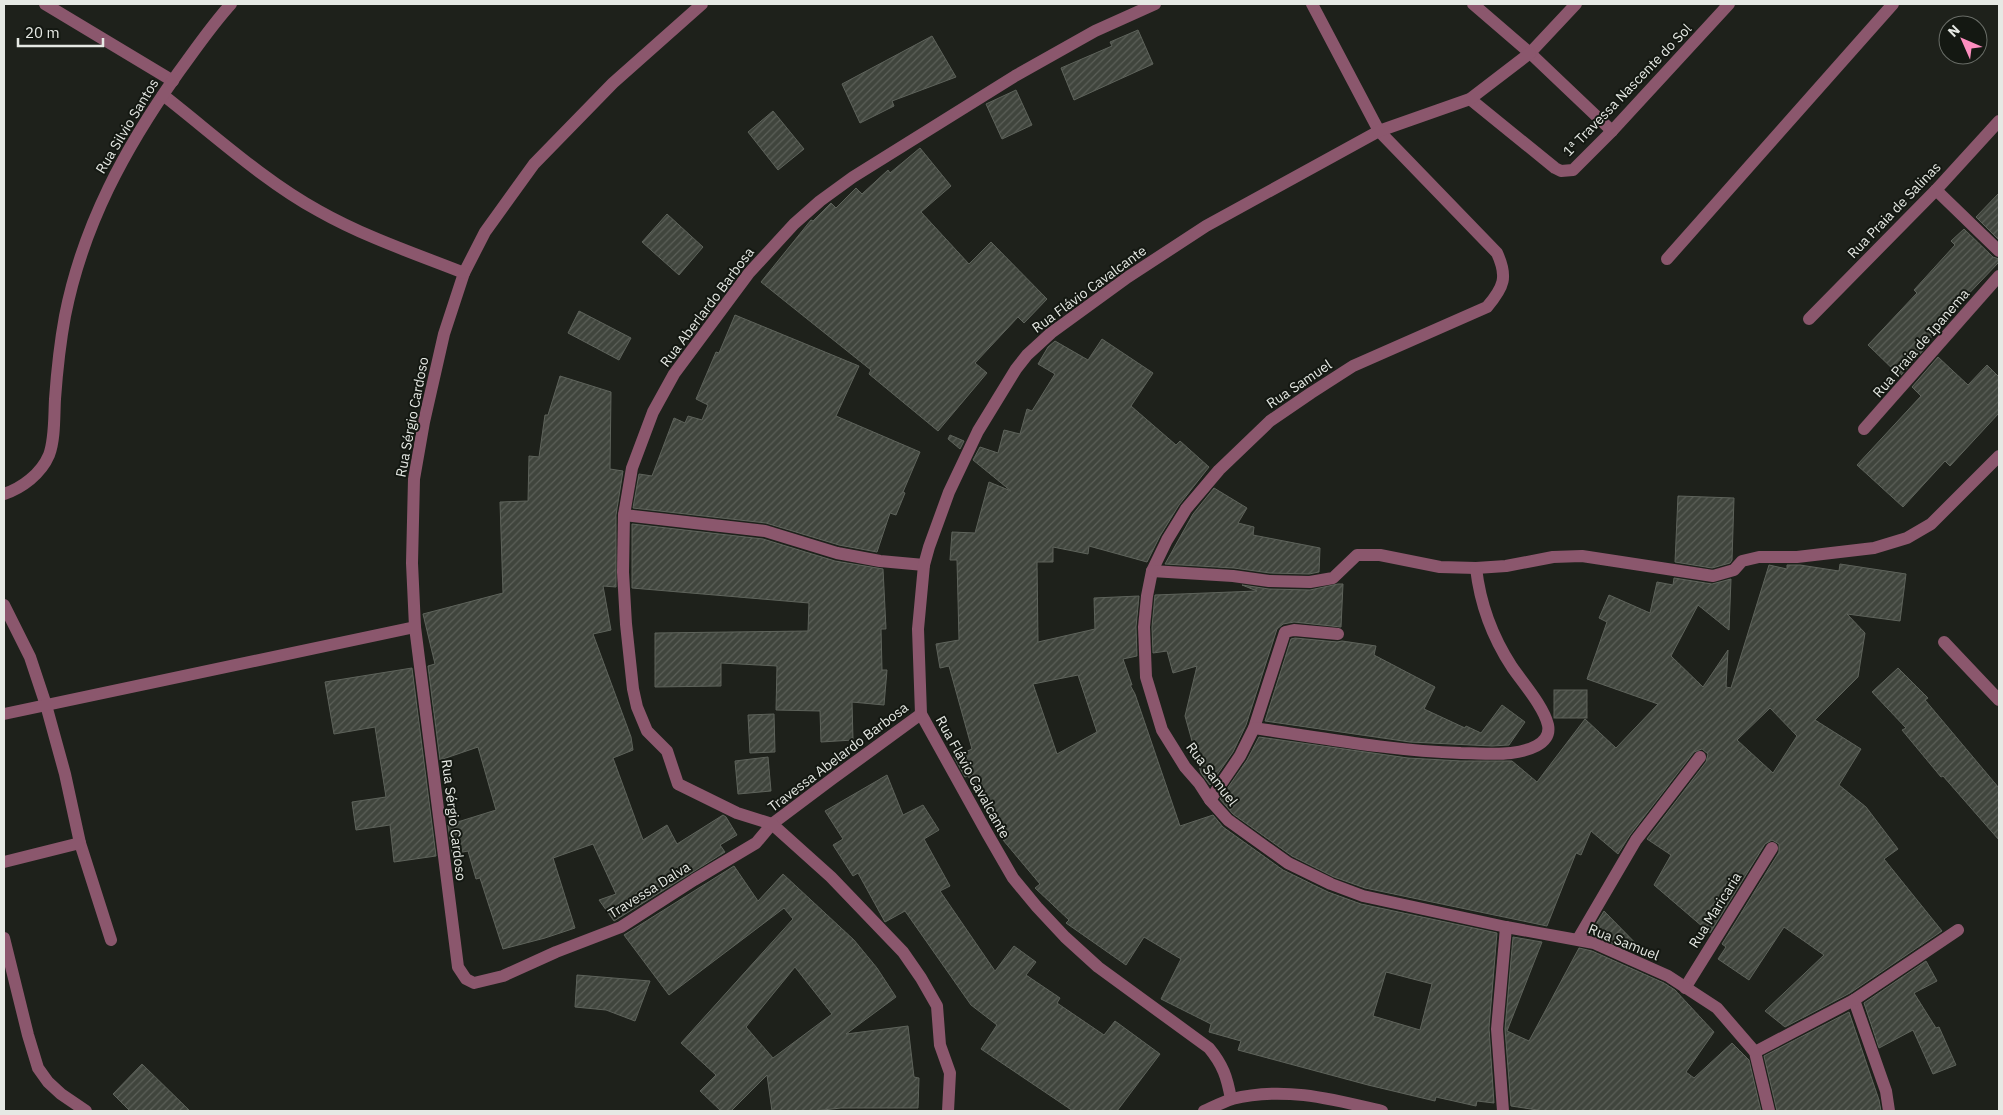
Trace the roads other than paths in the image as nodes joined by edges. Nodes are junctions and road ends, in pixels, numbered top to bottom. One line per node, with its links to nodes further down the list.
1 (45, 4): 11 (street)
2 (231, 4): 11 (street, Rua Silvio Santos)
3 (702, 4): 20 (street, Rua Sérgio Cardoso)
4 (1155, 4): 26 (street, Rua Aberlardo Barbosa)
5 (1312, 4): 15 (street)
6 (1473, 4): 10 (street)
7 (1576, 4): 10 (street, Rua Flávio Cavalcante)
8 (1729, 4): 16 (street, 1ª Travessa Nascente do Sol)
9 (1893, 4): 19 (street)
10 (1530, 53): 13 (street, Rua Flávio Cavalcante); 16 (street)
11 (173, 81): 12 (street, Rua Silvio Santos)
12 (163, 95): 20 (street); 25 (street, Rua Silvio Santos)
13 (1470, 99): 15 (street, Rua Flávio Cavalcante); 16 (street, 1ª Travessa Nascente do Sol)
14 (1999, 121): 17 (street, Rua Praia de Salinas)
15 (1379, 131): 27 (street, Rua Flávio Cavalcante); 29 (street, Rua Samuel)
16 (1612, 131)
17 (1936, 190): 18 (street); 22 (street, Rua Praia de Salinas)
18 (1999, 251)
19 (1667, 259)
20 (464, 273): 31 (street, Rua Sérgio Cardoso)
21 (1999, 276): 23 (street, Rua Praia de Ipanema)
22 (1809, 319)
23 (1864, 429)
24 (1999, 456): 28 (street)
25 (4, 494)
26 (624, 515): 27 (street); 41 (street, Rua Aberlardo Barbosa)
27 (924, 565): 37 (street, Rua Flávio Cavalcante)
28 (1476, 568): 29 (street); 38 (street)
29 (1152, 571): 40 (street, Rua Samuel)
30 (4, 606): 35 (street)
31 (415, 627): 35 (street); 50 (street, Rua Sérgio Cardoso)
32 (1338, 634): 38 (street)
33 (1944, 642): 34 (street)
34 (1999, 700)
35 (46, 705): 36 (street); 42 (street)
36 (4, 714)
37 (921, 714): 41 (street, Travessa Abelardo Barbosa); 54 (street, Rua Flávio Cavalcante)
38 (1254, 728): 40 (street)
39 (1700, 757): 48 (street)
40 (1210, 800): 45 (street, Rua Samuel)
41 (772, 824): 50 (street, Travessa Dalva); 56 (street, Rua Aberlardo Barbosa)
42 (80, 843): 44 (street); 49 (street)
43 (1772, 848): 51 (street, Rua Maricaria)
44 (4, 862)
45 (1506, 927): 48 (street, Rua Samuel); 59 (street)
46 (1958, 930): 52 (street)
47 (4, 938): 55 (street)
48 (1578, 939): 51 (street, Rua Samuel)
49 (111, 940)
50 (474, 983)
51 (1685, 988): 53 (street, Rua Samuel)
52 (1854, 1000): 53 (street); 61 (street)
53 (1755, 1052): 60 (street, Rua Samuel)
54 (1231, 1099): 57 (street); 58 (street)
55 (86, 1111)
56 (948, 1111)
57 (1204, 1111)
58 (1382, 1111)
59 (1503, 1111)
60 (1769, 1111)
61 (1889, 1111)

